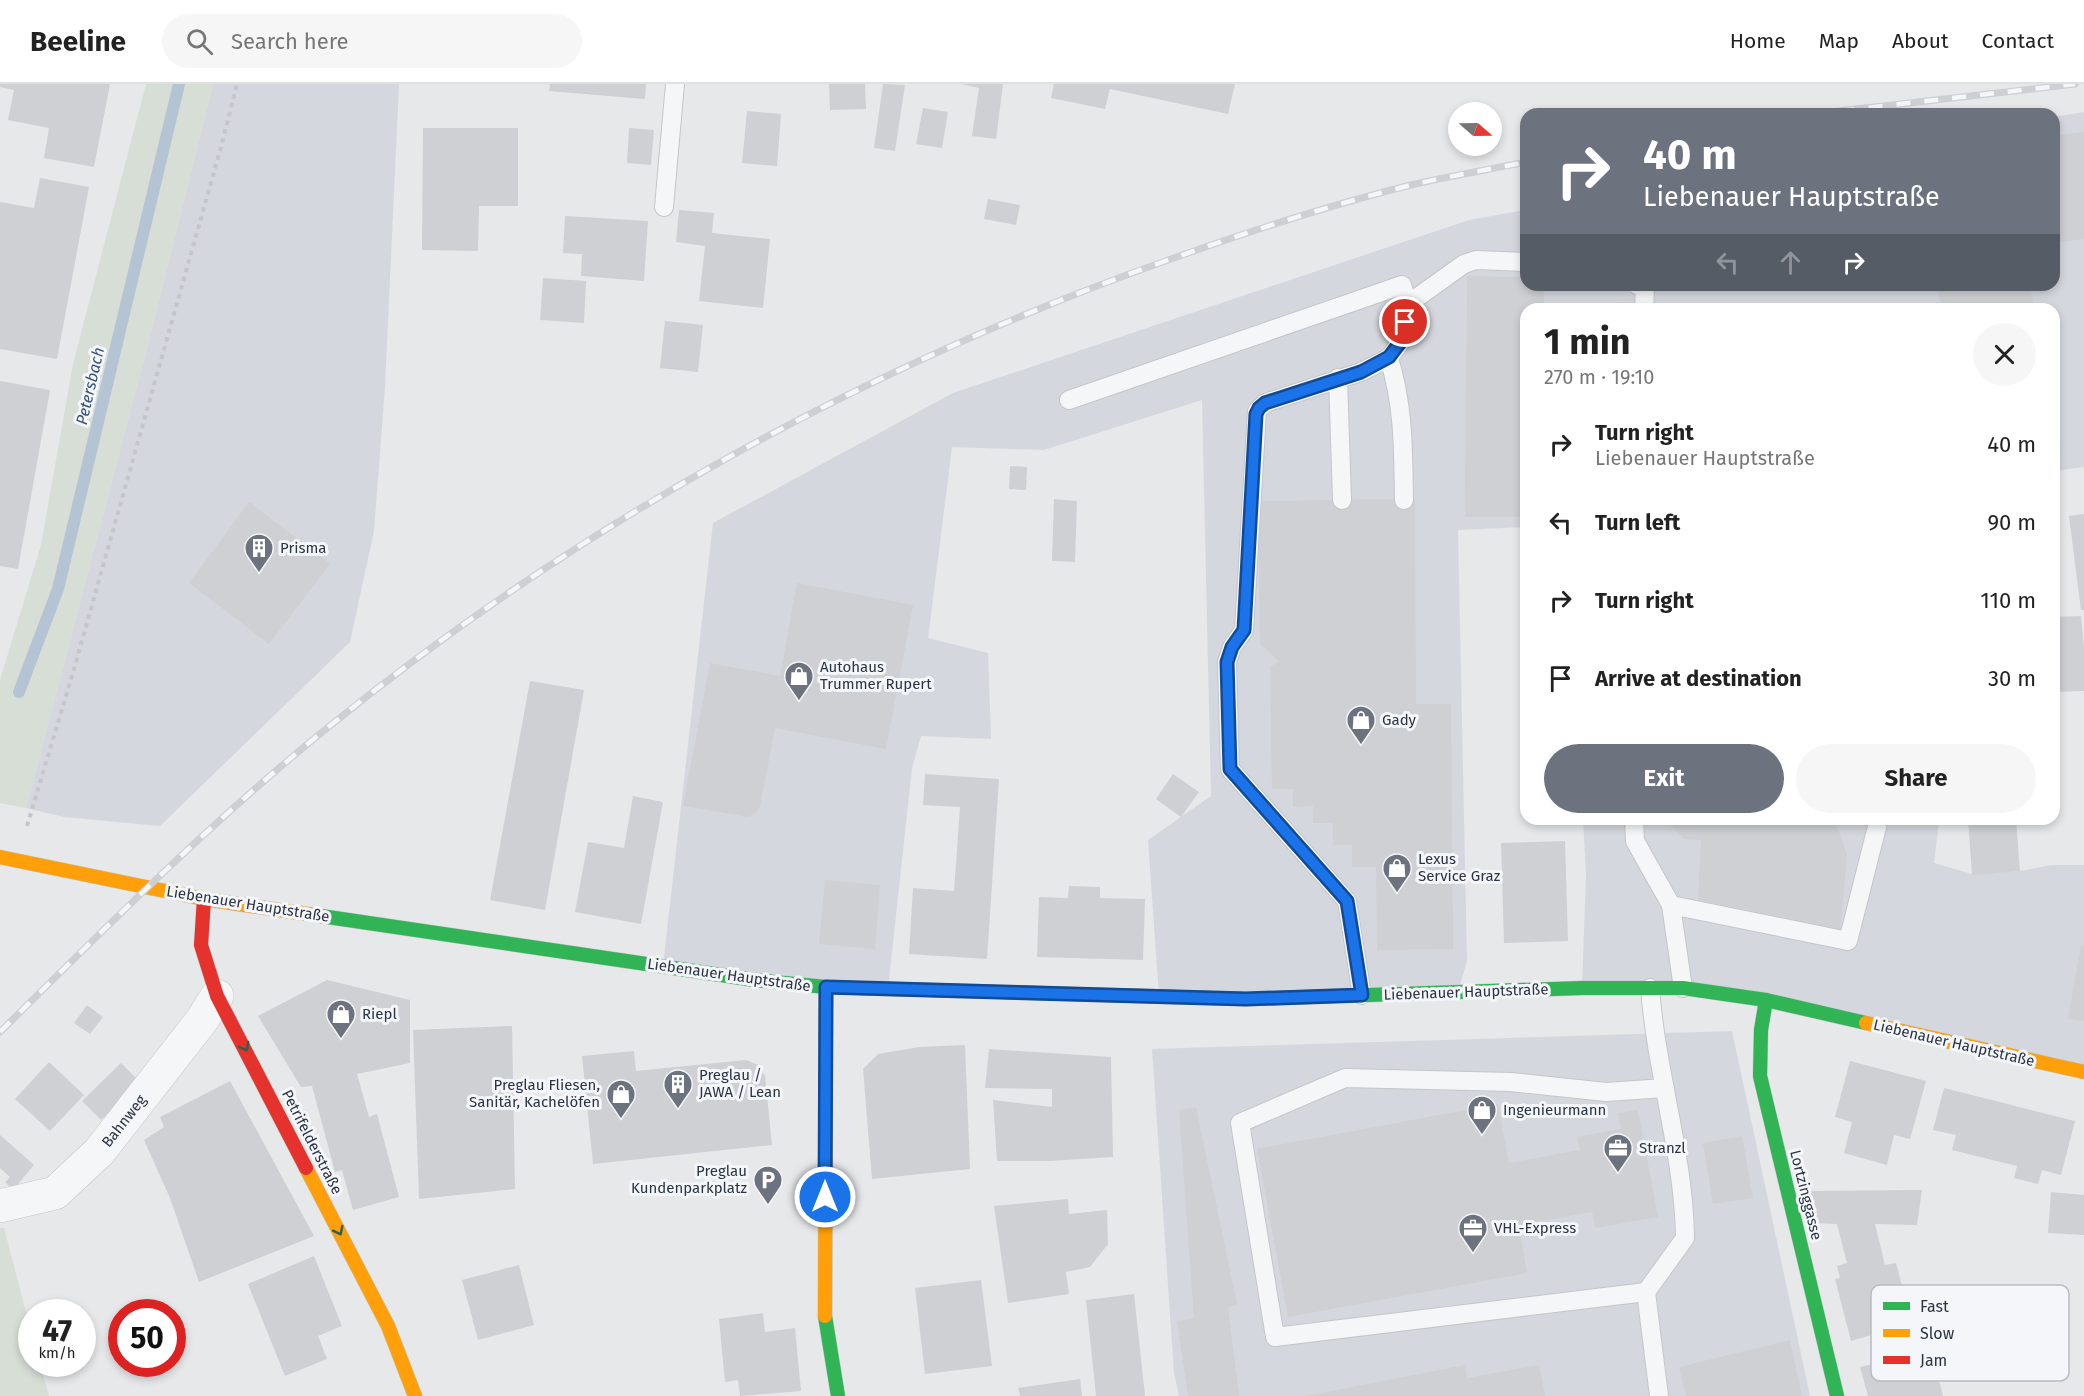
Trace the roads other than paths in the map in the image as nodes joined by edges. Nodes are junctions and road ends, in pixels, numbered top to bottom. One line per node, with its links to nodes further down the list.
1 (675, 84): 2 (lane)
2 (663, 207)
3 (1520, 262): 4 (lane)
4 (1408, 304): 5 (lane); 7 (lane)
5 (1389, 357): 6 (lane); 9 (lane)
6 (1338, 378): 8 (lane); 18 (lane)
7 (1069, 400)
8 (1342, 500)
9 (1404, 500)
10 (1634, 825): 14 (lane)
11 (1877, 825): 14 (lane)
12 (0, 857): 13 (main road, Liebenauer Hauptstraße)
13 (204, 899): 15 (main road, Liebenauer Hauptstraße); 19 (main road, Petrifelderstraße)
14 (1671, 904): 17 (lane)
15 (826, 987): 18 (main road, Liebenauer Hauptstraße); 26 (main road)
16 (1650, 988): 17 (main road, Liebenauer Hauptstraße); 18 (main road, Liebenauer Hauptstraße); 22 (lane)
17 (1683, 988): 20 (main road, Liebenauer Hauptstraße)
18 (1362, 995)
19 (217, 996): 23 (street, Bahnweg); 25 (main road, Petrifelderstraße, one-way to 25)
20 (1766, 1000): 21 (main road, Liebenauer Hauptstraße); 28 (main road, Lortzinggasse)
21 (2084, 1072)
22 (1665, 1088): 24 (lane); 24 (lane)
23 (0, 1206)
24 (1646, 1292): 27 (lane)
25 (415, 1396)
26 (838, 1396)
27 (1659, 1396)
28 (1837, 1396)

